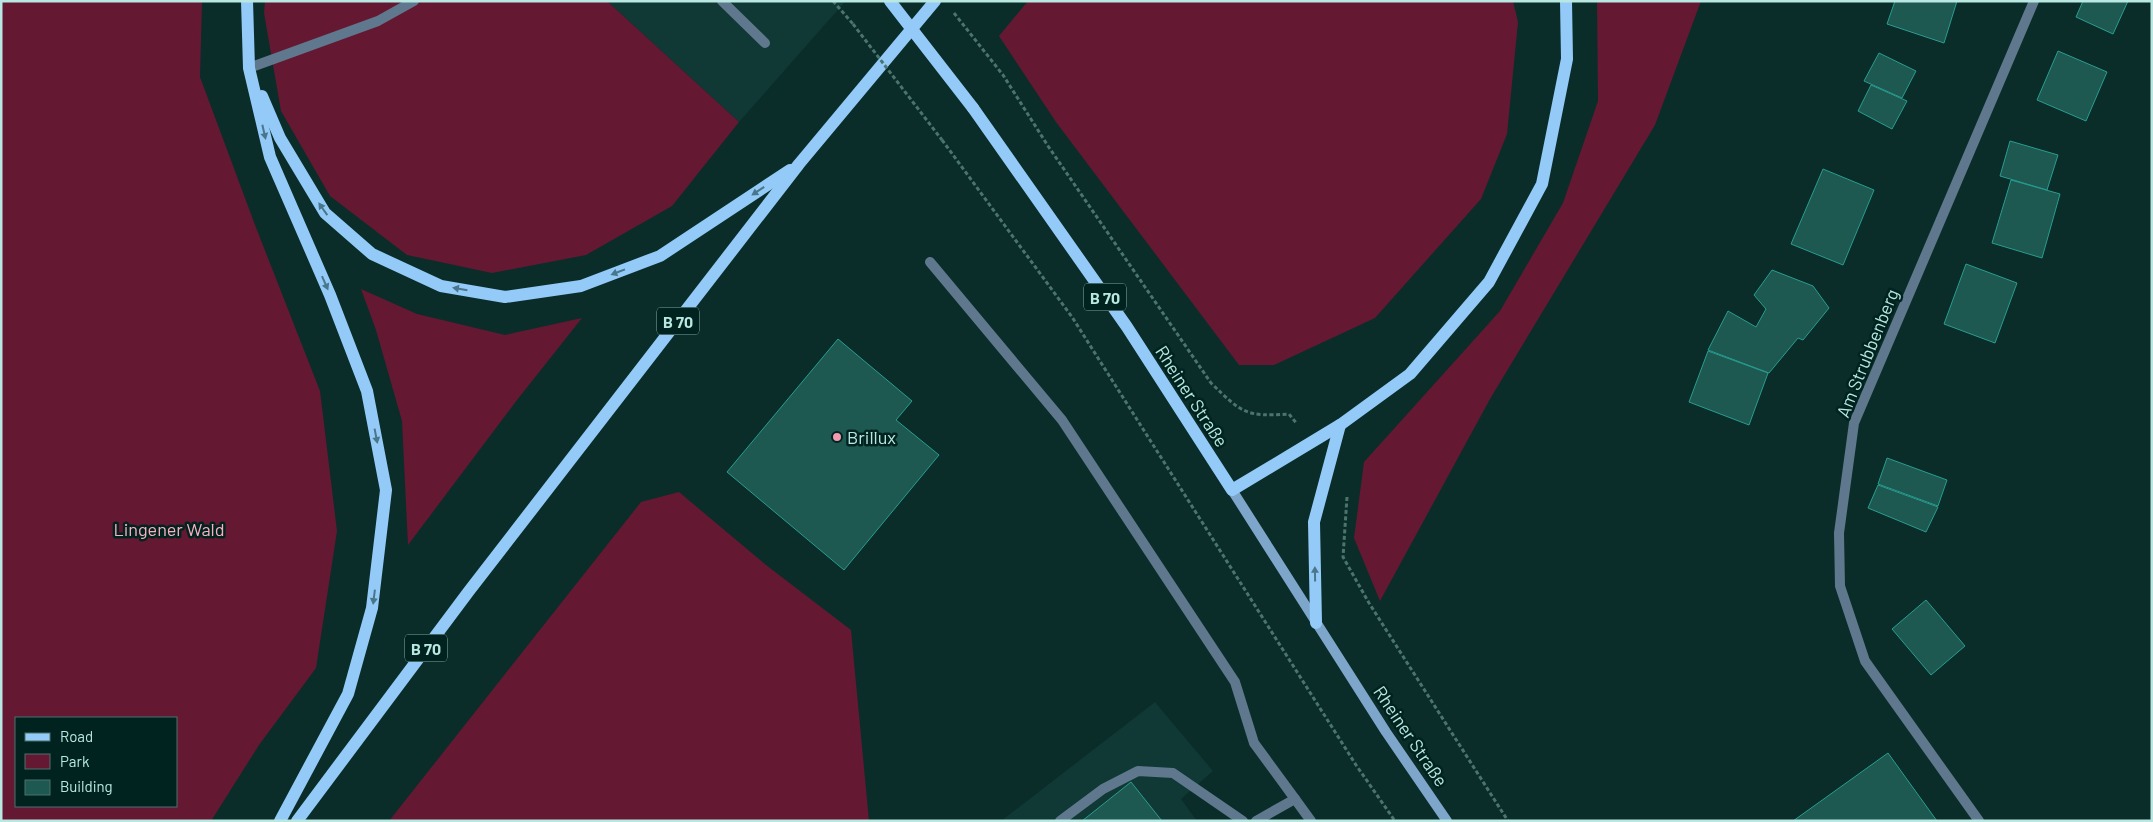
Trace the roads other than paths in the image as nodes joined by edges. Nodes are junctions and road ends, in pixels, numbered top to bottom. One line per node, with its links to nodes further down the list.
1 (247, 1): 9 (main road)
2 (414, 1): 9 (street)
3 (722, 1): 8 (street)
4 (890, 1): 13 (main road, Rheiner Straße / B 70, bridge)
5 (935, 1): 10 (main road, B 70)
6 (1566, 1): 12 (main road)
7 (2034, 1): 23 (street, Am Strubbenberg)
8 (765, 43)
9 (249, 68): 10 (main road, one-way to 9); 16 (main road, one-way to 16)
10 (799, 164): 17 (main road, B 70)
11 (930, 262): 15 (street)
12 (1340, 425): 13 (main road); 14 (main road, one-way to 12)
13 (1232, 490): 14 (main road, Rheiner Straße)
14 (1316, 623): 22 (main road, Rheiner Straße)
15 (1295, 799): 20 (street); 21 (street)
16 (280, 821)
17 (297, 821)
18 (1060, 821): 19 (street)
19 (1243, 821)
20 (1256, 821)
21 (1311, 821)
22 (1447, 821)
23 (1979, 821)

